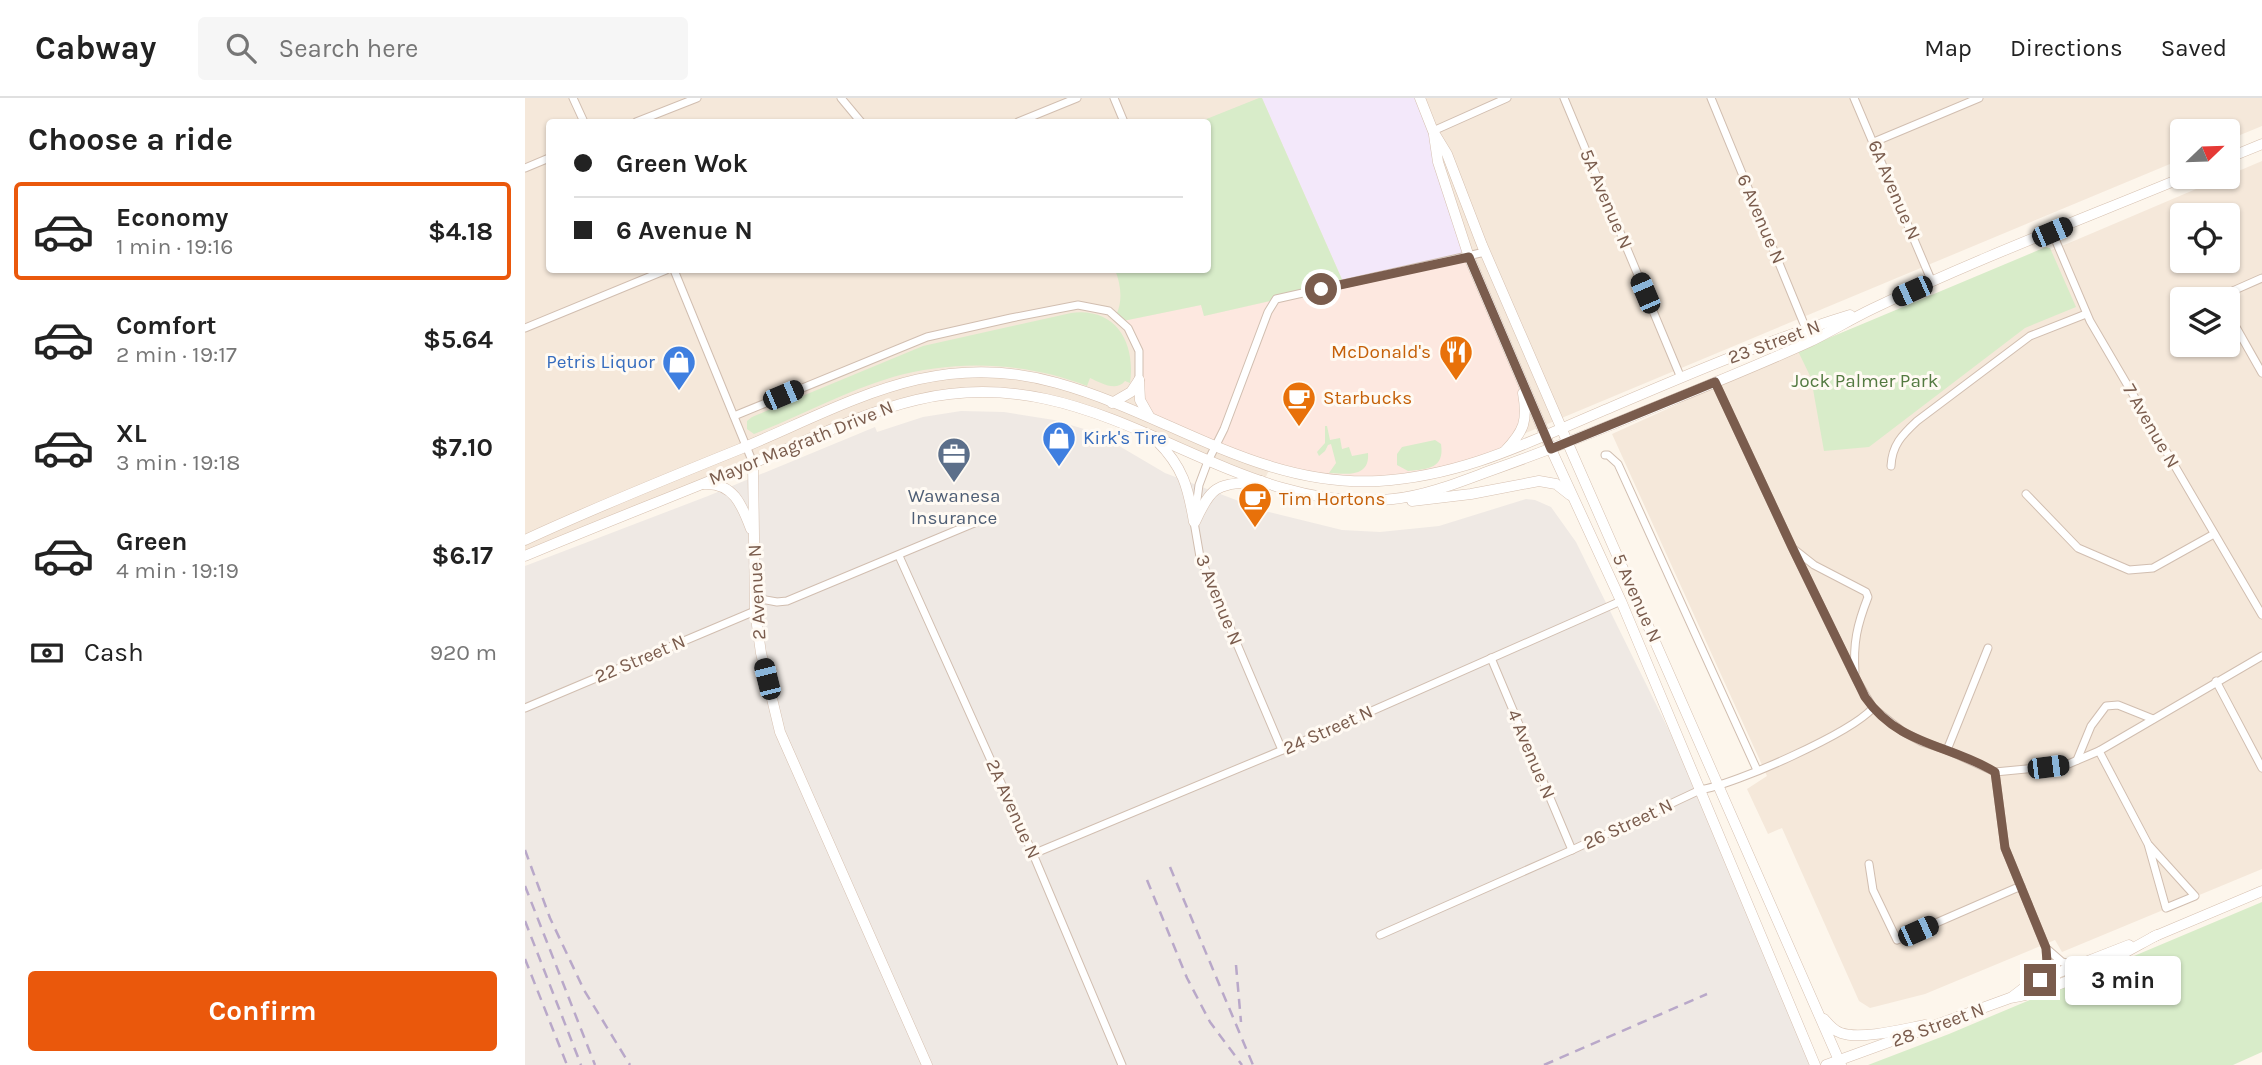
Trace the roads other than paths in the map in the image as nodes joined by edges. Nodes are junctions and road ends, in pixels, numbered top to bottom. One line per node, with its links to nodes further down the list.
1 (573, 98): 13 (street)
2 (697, 98): 12 (street)
3 (841, 98): 15 (street)
4 (1077, 98): 16 (street)
5 (1114, 98): 17 (street)
6 (1420, 98): 18 (main road, 5 Avenue N)
7 (1507, 98): 18 (street)
8 (1564, 98): 41 (street, 5A Avenue N)
9 (1710, 98): 36 (street, 6 Avenue N)
10 (1854, 98): 19 (street, 6A Avenue N)
11 (1979, 98): 19 (street)
12 (688, 100): 14 (street)
13 (583, 119)
14 (643, 119)
15 (858, 119)
16 (1025, 119)
17 (1123, 119)
18 (1433, 131): 26 (main road, 5 Avenue N); 27 (main road, 5 Avenue N)
19 (1874, 142): 31 (street, 6A Avenue N)
20 (2262, 144): 21 (main road)
21 (2240, 153)
22 (546, 159): 23 (street)
23 (525, 168)
24 (2170, 183): 25 (main road, 23 Street N)
25 (2052, 232): 31 (main road, 23 Street N); 34 (street, 7 Avenue N)
26 (1485, 252): 27 (street); 47 (main road, 5 Avenue N)
27 (1469, 257): 40 (main road, 5 Avenue N); 52 (street, 3 Avenue N)
28 (659, 273): 35 (street)
29 (675, 273): 45 (street, 2 Avenue N)
30 (2262, 278): 32 (street)
31 (1932, 282): 33 (main road, 23 Street N)
32 (2240, 288)
33 (1871, 309): 36 (main road, 23 Street N); 38 (main road, 23 Street N)
34 (2086, 314): 58 (street); 66 (street, 7 Avenue N)
35 (525, 328)
36 (1806, 329): 38 (street, 6 Avenue N); 41 (main road, 23 Street N)
37 (2240, 334): 39 (street)
38 (1811, 341): 43 (main road, 23 Street N)
39 (2262, 373)
40 (1519, 375): 49 (main road, 5 Avenue N); 54 (main road)
41 (1681, 378): 47 (main road, 23 Street N)
42 (1139, 380): 44 (main road); 45 (street); 46 (main road)
43 (1715, 382): 50 (main road, 23 Street N); 69 (street)
44 (1112, 403): 46 (main road, Mayor Magrath Drive N); 51 (main road, Mayor Magrath Drive N)
45 (734, 415): 51 (street, 2 Avenue N)
46 (1149, 416): 52 (main road, Mayor Magrath Drive N)
47 (1562, 429): 49 (main road, Mayor Magrath Drive N); 50 (main road, 5 Avenue N)
48 (1152, 436): 56 (main road, Mayor Magrath Drive N); 57 (main road, Mayor Magrath Drive N); 65 (main road)
49 (1545, 436): 53 (main road, 5 Avenue N); 54 (main road, Mayor Magrath Drive N)
50 (1567, 442): 53 (main road, Mayor Magrath Drive N); 91 (main road, 5 Avenue N)
51 (746, 446): 57 (street, 2 Avenue N); 68 (main road, Mayor Magrath Drive N)
52 (1216, 446): 54 (main road, Mayor Magrath Drive N); 56 (street, 3 Avenue N)
53 (1551, 449): 62 (main road, 5 Avenue N); 63 (main road, Mayor Magrath Drive N)
54 (1503, 453)
55 (1605, 455): 89 (street, 5 Avenue N)
56 (1208, 461): 59 (main road, Mayor Magrath Drive N); 65 (street, 3 Avenue N)
57 (753, 463): 60 (main road, Mayor Magrath Drive N); 67 (main road, 2 Avenue N)
58 (1891, 466)
59 (1264, 481): 63 (main road, Mayor Magrath Drive N); 65 (main road)
60 (697, 484): 67 (main road); 70 (main road, Mayor Magrath Drive N)
61 (2026, 494): 66 (street)
62 (1573, 498): 63 (main road); 73 (main road, 5 Avenue N)
63 (1391, 499)
64 (979, 521): 71 (street)
65 (1195, 522): 84 (street, 3 Avenue N)
66 (2214, 534): 75 (street, 7 Avenue N)
67 (754, 536): 72 (main road, 2 Avenue N)
68 (525, 540)
69 (1792, 547): 79 (street); 79 (street)
70 (525, 556)
71 (899, 556): 72 (street); 95 (street, 2A Avenue N)
72 (755, 597): 74 (main road, 2 Avenue N)
73 (1621, 601): 78 (street, 24 Street N); 92 (main road, 5 Avenue N)
74 (755, 611): 81 (street, 22 Street N); 108 (main road, 2 Avenue N)
75 (2262, 615)
76 (1988, 648): 85 (street)
77 (2262, 656): 80 (street)
78 (1491, 658): 84 (street, 24 Street N); 94 (street, 4 Avenue N)
79 (1856, 679): 82 (street)
80 (2216, 681): 83 (street); 88 (street)
81 (525, 708)
82 (1873, 708): 85 (street); 89 (street, 26 Street N)
83 (2153, 719): 86 (street); 87 (street)
84 (1282, 750): 95 (street, 24 Street N)
85 (1947, 750): 90 (street)
86 (2099, 751): 87 (street); 93 (street)
87 (2077, 760): 90 (street)
88 (2262, 768)
89 (1757, 770): 91 (street, 26 Street N)
90 (1995, 772): 97 (street)
91 (1720, 787): 92 (street, 26 Street N); 105 (main road, 5 Avenue N)
92 (1700, 790): 94 (street, 26 Street N); 110 (main road, 5 Avenue N)
93 (2148, 844): 93 (street)
94 (1571, 850): 99 (street, 26 Street N)
95 (1033, 854): 109 (street, 2A Avenue N)
96 (1869, 864): 97 (street)
97 (2021, 886): 101 (street)
98 (2262, 891): 100 (main road, 28 Street N)
99 (1380, 935)
100 (2157, 935): 102 (main road, 28 Street N); 104 (main road, 28 Street N)
101 (2046, 948): 102 (street); 103 (street)
102 (2075, 965): 103 (main road, 28 Street N)
103 (2040, 980): 104 (main road, 28 Street N)
104 (2010, 998): 106 (main road, 28 Street N)
105 (1817, 1011): 106 (main road); 107 (main road, 5 Avenue N)
106 (1950, 1022): 107 (main road, 28 Street N)
107 (1840, 1063): 111 (main road, 28 Street N)
108 (927, 1065)
109 (1122, 1065)
110 (1815, 1065)
111 (1826, 1065)

